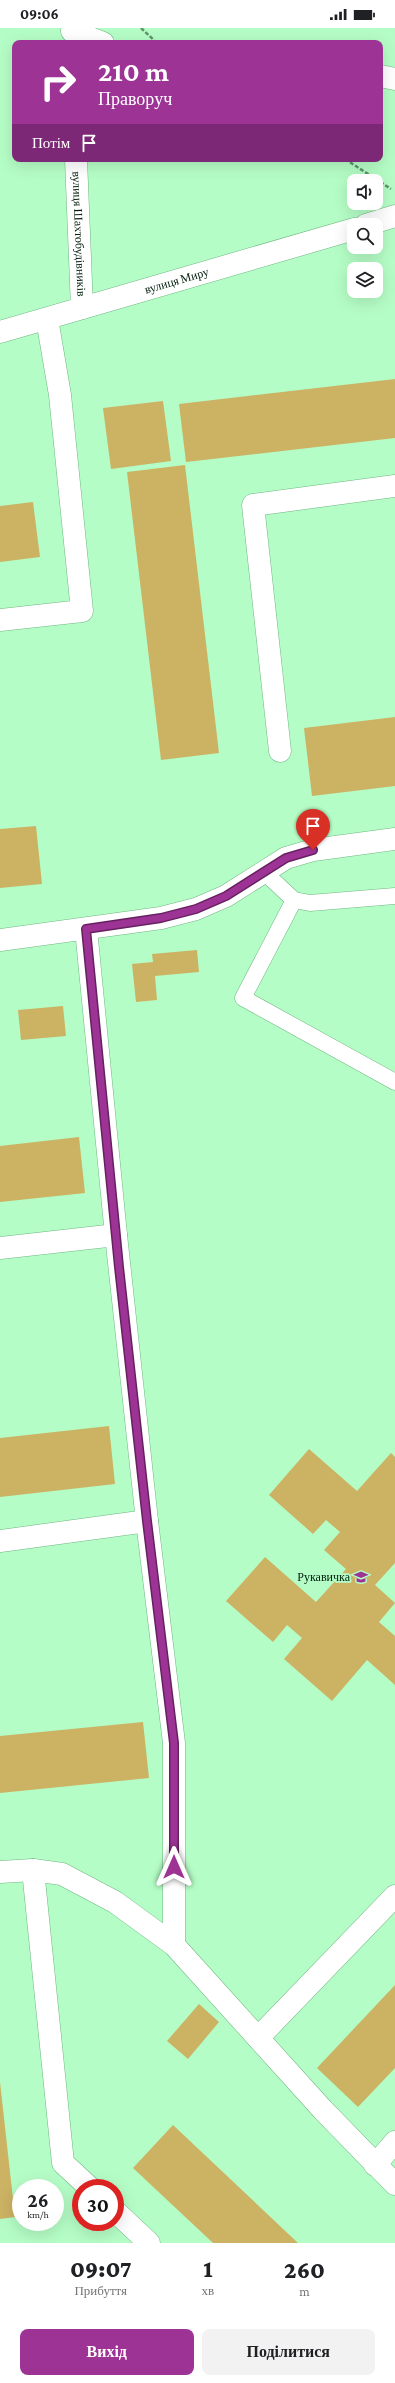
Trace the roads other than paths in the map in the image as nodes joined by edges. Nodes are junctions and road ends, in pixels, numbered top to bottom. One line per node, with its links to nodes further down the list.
1 (72, 34): 2 (street)
2 (93, 40)
3 (383, 77): 4 (street)
4 (395, 79)
5 (76, 162): 9 (street, вулиця Шахтобудівників)
6 (395, 216): 7 (street)
7 (383, 220)
8 (347, 231): 9 (street, вулиця Миру)
9 (82, 308): 10 (street, вулиця Миру)
10 (47, 319): 11 (street, вулиця Миру); 13 (street)
11 (0, 332)
12 (395, 486): 14 (street)
13 (0, 620)
14 (280, 751)
15 (395, 839): 16 (street)
16 (264, 872): 18 (lane); 19 (street)
17 (395, 896): 18 (lane)
18 (294, 900): 21 (lane)
19 (86, 929): 20 (street); 22 (street)
20 (0, 940)
21 (395, 1082)
22 (116, 1236): 23 (street); 24 (street)
23 (0, 1248)
24 (147, 1521): 25 (street); 29 (street)
25 (0, 1541)
26 (33, 1870): 27 (street); 29 (street); 33 (street)
27 (0, 1872)
28 (395, 1896): 30 (street)
29 (174, 1945): 30 (street)
30 (258, 2038): 32 (street)
31 (395, 2142): 32 (street)
32 (375, 2164): 34 (street)
33 (80, 2179)
34 (395, 2184)
35 (124, 2219): 36 (street)
36 (149, 2243)

